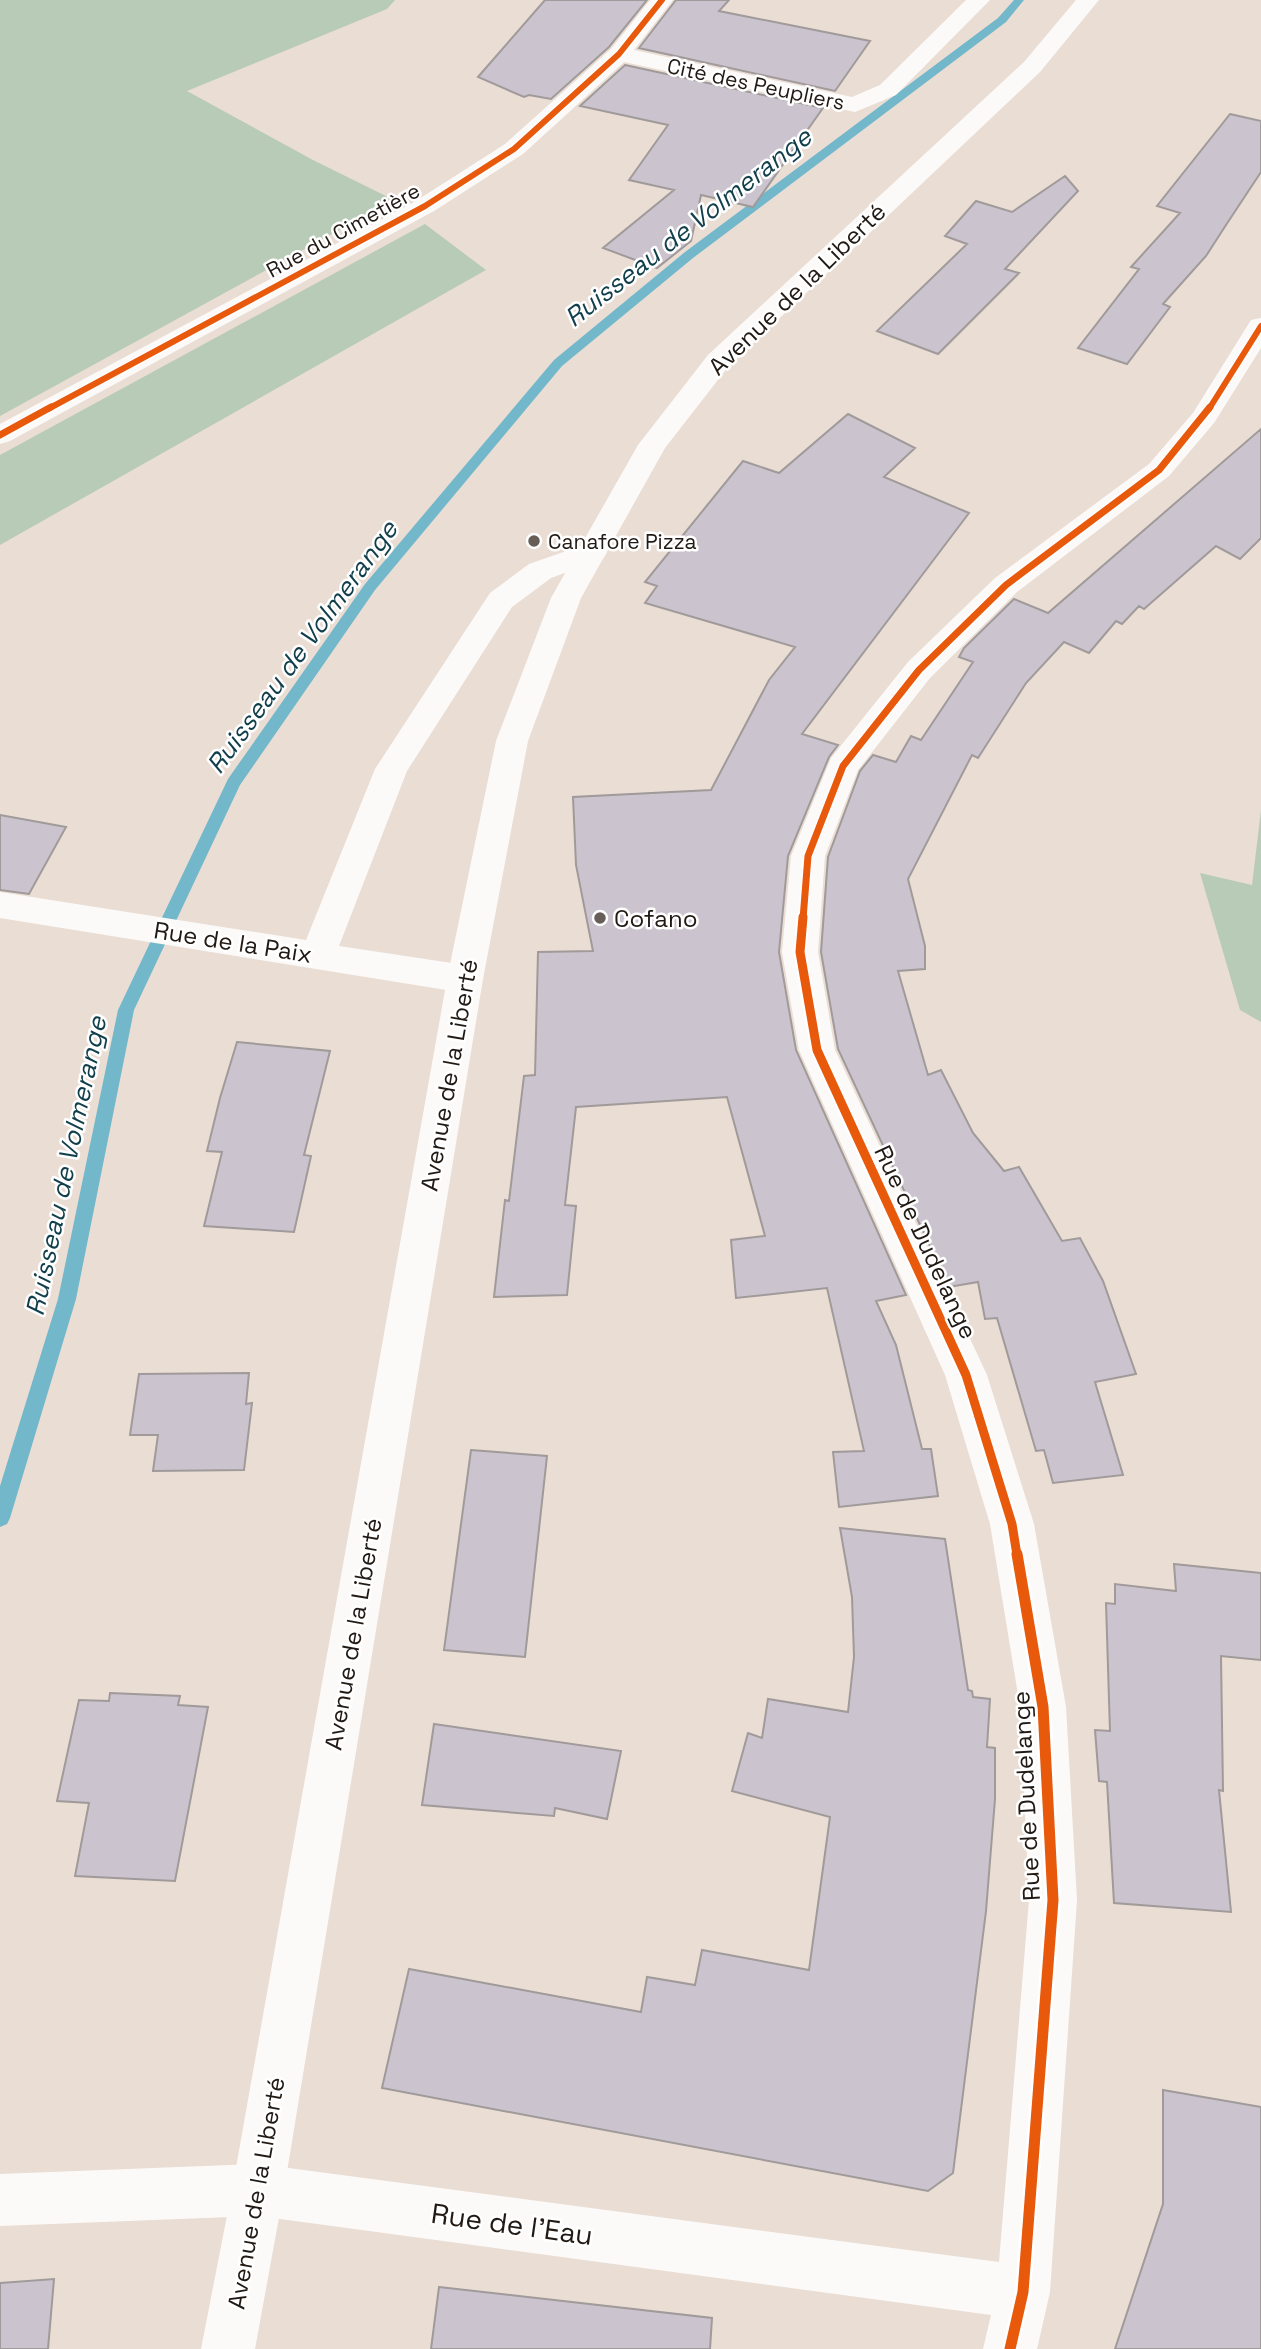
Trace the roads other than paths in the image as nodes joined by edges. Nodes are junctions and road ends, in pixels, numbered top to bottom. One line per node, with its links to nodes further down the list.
1 (662, 0): 4 (street, Rue du Cimetière)
2 (979, 0): 4 (street, Cité des Peupliers)
3 (1088, 0): 7 (street, Avenue de la Liberté)
4 (619, 54): 6 (street, Rue du Cimetière)
5 (1261, 326): 13 (street, Rue de Dudelange)
6 (0, 435)
7 (592, 552): 9 (street); 10 (street, Avenue de la Liberté)
8 (0, 905): 9 (street, Rue de la Paix)
9 (318, 955): 10 (street, Rue de la Paix)
10 (465, 979): 11 (street, Avenue de la Liberté)
11 (258, 2190): 12 (street, Rue de l'Eau); 13 (street, Rue de l'Eau); 14 (street, Avenue de la Liberté)
12 (0, 2200)
13 (1023, 2291): 15 (street, Rue de Dudelange)
14 (228, 2349)
15 (1010, 2349)

